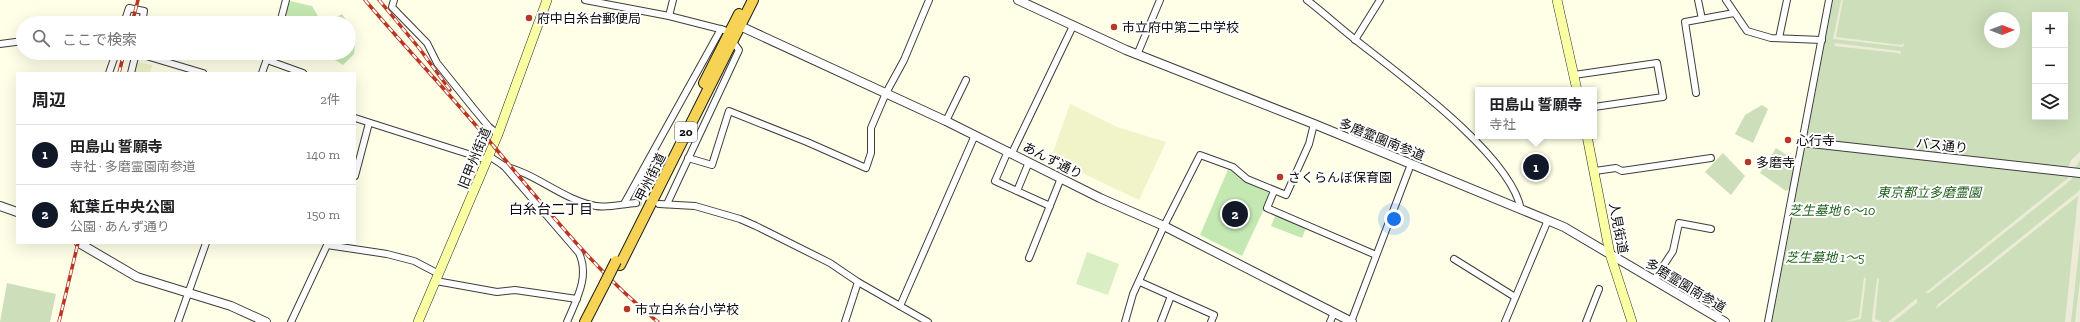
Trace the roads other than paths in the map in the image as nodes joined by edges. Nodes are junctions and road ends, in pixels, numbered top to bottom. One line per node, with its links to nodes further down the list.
1 (286, 0): 21 (street)
2 (394, 0): 53 (street)
3 (547, 0): 53 (main road, 旧甲州街道)
4 (585, 0): 22 (street)
5 (673, 0): 22 (street)
6 (746, 0): 24 (highway, 甲州街道 / 20)
7 (753, 0): 24 (highway, 甲州街道 / 20)
8 (929, 0): 46 (street)
9 (1018, 0): 25 (street, 多磨霊園南参道)
10 (1160, 0): 33 (street)
11 (1307, 0): 28 (street)
12 (1380, 0): 28 (street)
13 (1557, 0): 43 (main road)
14 (1698, 0): 23 (street)
15 (1726, 0): 18 (street)
16 (1788, 0): 27 (street)
17 (1829, 0): 29 (street)
18 (1734, 13): 23 (street); 27 (street)
19 (126, 16): 20 (street)
20 (143, 16)
21 (282, 16)
22 (669, 16): 26 (street)
23 (1702, 19): 47 (street)
24 (738, 23): 26 (highway, 甲州街道 / 20); 31 (highway, 甲州街道 / 20); 46 (street, あんず通り)
25 (1073, 26): 33 (street, 多磨霊園南参道); 57 (street)
26 (726, 30): 71 (street); 88 (highway, 甲州街道 / 20)
27 (1779, 38): 29 (street)
28 (1356, 40): 76 (street)
29 (1822, 40): 56 (street)
30 (16, 42): 32 (street)
31 (733, 42): 59 (street); 88 (highway, 甲州街道 / 20)
32 (0, 44)
33 (1137, 55): 52 (street, 多磨霊園南参道)
34 (114, 60): 38 (street)
35 (134, 60): 39 (street)
36 (159, 60): 40 (street)
37 (267, 60): 41 (street); 42 (street)
38 (109, 72)
39 (131, 72)
40 (200, 72)
41 (262, 72)
42 (300, 72)
43 (1574, 75): 45 (main road); 48 (street)
44 (966, 80): 50 (street)
45 (1577, 87)
46 (886, 93): 50 (street, あんず通り); 59 (street)
47 (1696, 93)
48 (1597, 107)
49 (356, 118): 51 (street)
50 (946, 121): 54 (street, あんず通り)
51 (369, 123): 58 (street); 65 (street)
52 (1314, 124): 62 (street, 多磨霊園南参道); 69 (street)
53 (498, 134): 58 (main road, 旧甲州街道)
54 (974, 135): 57 (street, あんず通り); 99 (street)
55 (1588, 139): 64 (main road, 人見街道)
56 (1802, 142): 66 (street, バス通り); 119 (street)
57 (1010, 152): 61 (street, あんず通り); 68 (street)
58 (488, 158): 63 (street); 89 (main road, 旧甲州街道)
59 (688, 158): 73 (street)
60 (1711, 158): 64 (street)
61 (1029, 162): 67 (street, あんず通り); 68 (street)
62 (1411, 164): 76 (street, 多磨霊園南参道); 85 (street)
63 (504, 166): 71 (street); 98 (street)
64 (1595, 171): 84 (main road, 人見街道)
65 (356, 172)
66 (2080, 173)
67 (1061, 178): 75 (street); 79 (street, あんず通り)
68 (1017, 191): 75 (street)
69 (1274, 191): 79 (street); 85 (street)
70 (636, 203): 71 (street)
71 (624, 204)
72 (659, 204): 73 (street)
73 (667, 204): 91 (street)
74 (0, 206): 77 (street)
75 (1050, 206): 86 (street)
76 (1521, 210): 78 (street, 多磨霊園南参道)
77 (16, 212)
78 (1548, 220): 84 (street, 多磨霊園南参道); 97 (street)
79 (1164, 226): 92 (street); 100 (street, あんず通り)
80 (1711, 229): 90 (street)
81 (83, 244): 95 (street)
82 (206, 244): 95 (street)
83 (327, 244): 89 (street); 103 (street)
84 (1610, 254): 90 (street, 多磨霊園南参道); 117 (main road, 人見街道)
85 (1376, 255): 114 (street)
86 (1029, 258)
87 (1454, 259): 97 (street)
88 (618, 263): 93 (highway, 甲州街道 / 20)
89 (438, 277): 98 (street); 104 (main road, 旧甲州街道)
90 (1654, 280): 118 (street, 多磨霊園南参道)
91 (858, 282): 99 (street); 108 (street)
92 (1140, 282): 96 (street); 110 (street)
93 (608, 283): 106 (highway, 甲州街道 / 20); 107 (highway, 甲州街道 / 20)
94 (1600, 289): 116 (street)
95 (188, 293): 101 (street); 102 (street)
96 (1171, 296): 111 (street); 112 (street)
97 (1515, 297): 115 (street)
98 (577, 300): 105 (street)
99 (900, 306): 109 (street)
100 (1334, 313): 113 (street); 114 (street, あんず通り)
101 (178, 322)
102 (266, 322)
103 (291, 322)
104 (418, 322)
105 (567, 322)
106 (585, 322)
107 (592, 322)
108 (845, 322)
109 (928, 322)
110 (1125, 322)
111 (1161, 322)
112 (1211, 322)
113 (1330, 322)
114 (1352, 322)
115 (1505, 322)
116 (1586, 322)
117 (1632, 322)
118 (1725, 322)
119 (1768, 322)

